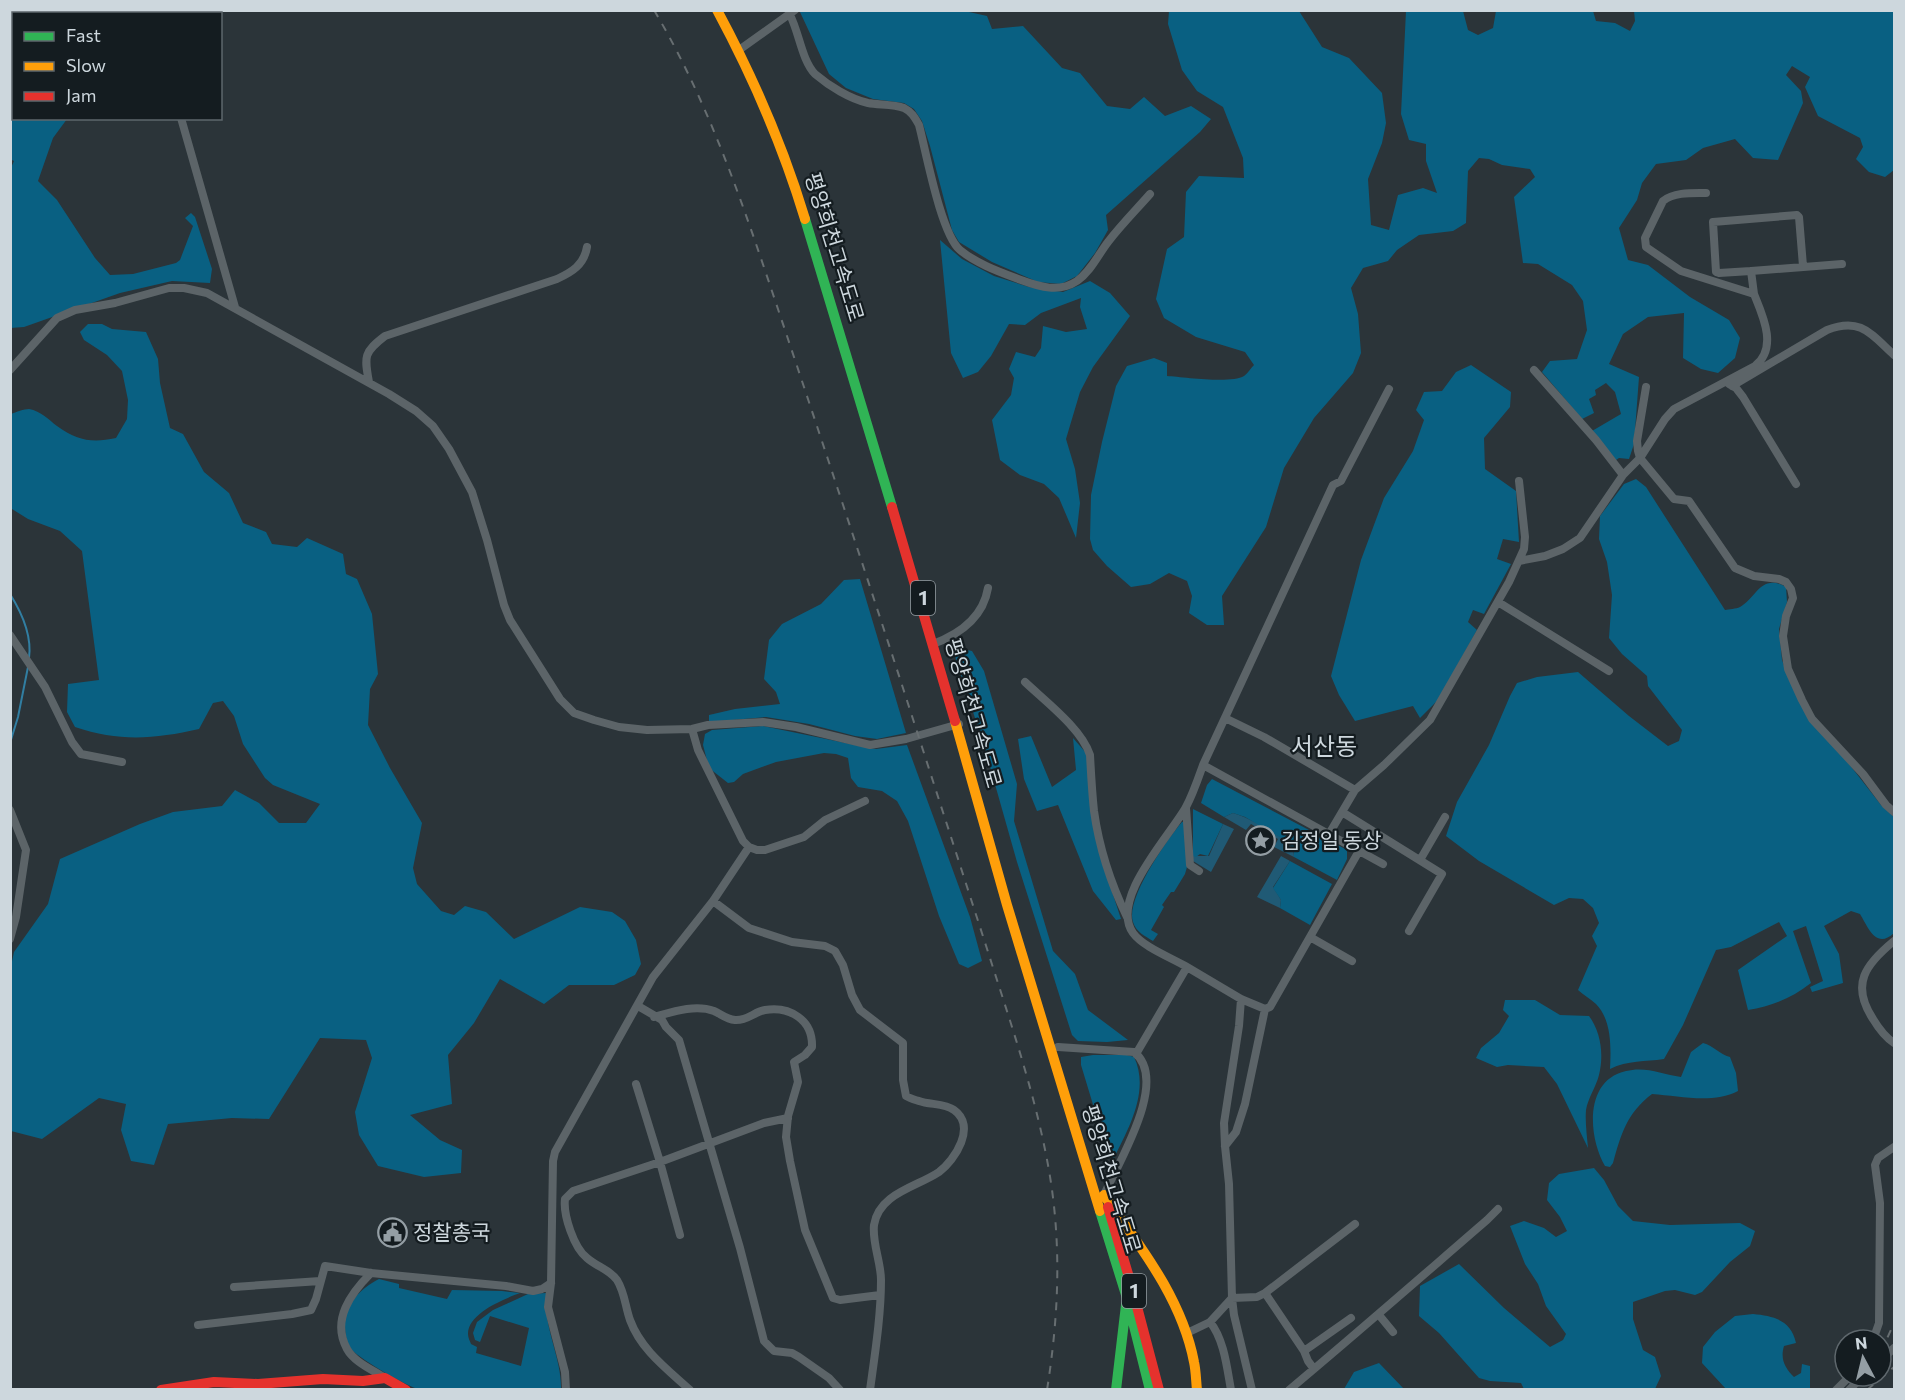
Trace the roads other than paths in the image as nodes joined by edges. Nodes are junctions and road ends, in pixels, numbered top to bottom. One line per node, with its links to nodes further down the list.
1 (718, 10): 3 (main road, 평양희천고속도로 / 1)
2 (793, 13): 3 (street); 6 (street)
3 (740, 49): 28 (main road, 평양희천고속도로 / 1)
4 (182, 120): 12 (street)
5 (1706, 193): 11 (street)
6 (1150, 194)
7 (587, 247): 16 (street)
8 (1842, 264): 9 (street)
9 (1803, 266): 10 (street); 10 (street)
10 (1751, 271): 11 (street)
11 (1754, 294): 17 (street)
12 (235, 308): 14 (street); 16 (street)
13 (1894, 355): 17 (street)
14 (10, 370)
15 (1534, 370): 21 (street)
16 (369, 382): 33 (street)
17 (1729, 384): 20 (street); 23 (street)
18 (1646, 387): 20 (street)
19 (1389, 389): 31 (street)
20 (1640, 458): 21 (street); 41 (street)
21 (1623, 474): 24 (street)
22 (1520, 481): 24 (street)
23 (1796, 484)
24 (1519, 561): 26 (street)
25 (988, 588): 28 (street)
26 (1498, 602): 29 (street); 36 (street)
27 (10, 635): 34 (street)
28 (934, 643): 32 (main road, 평양희천고속도로 / 1)
29 (1609, 671)
30 (1025, 682): 50 (street)
31 (1225, 718): 35 (street); 36 (street)
32 (958, 724): 33 (street); 62 (main road, 평양희천고속도로 / 1); 80 (main road, 평양희천고속도로 / 1)
33 (692, 729): 44 (street)
34 (122, 762)
35 (1203, 765): 38 (street); 43 (street)
36 (1355, 790): 40 (street)
37 (865, 801): 44 (street)
38 (1186, 808): 48 (street); 50 (street)
39 (10, 810): 53 (street)
40 (1342, 812): 43 (street); 46 (street)
41 (1894, 812)
42 (1445, 817): 46 (street)
43 (1329, 834): 45 (street)
44 (749, 847): 49 (street)
45 (1359, 851): 47 (street); 52 (street)
46 (1420, 860): 51 (street)
47 (1383, 864)
48 (1199, 871)
49 (713, 901): 58 (street); 79 (street)
50 (1128, 920): 56 (street)
51 (1409, 931)
52 (1310, 937): 55 (street); 59 (street)
53 (10, 939)
54 (1894, 940): 61 (street)
55 (1352, 961)
56 (1187, 967): 57 (street); 63 (street)
57 (1241, 999): 59 (street); 67 (street)
58 (638, 1006): 60 (street); 76 (street)
59 (1265, 1009): 67 (street)
60 (654, 1017): 65 (street); 66 (street)
61 (1894, 1043)
62 (1058, 1047): 63 (street); 70 (main road, 평양희천고속도로 / 1)
63 (1137, 1054): 70 (street)
64 (636, 1084): 69 (street)
65 (788, 1118): 66 (street); 79 (street)
66 (708, 1143): 69 (street); 96 (street)
67 (1224, 1146): 81 (street)
68 (1894, 1148): 86 (street)
69 (660, 1162): 73 (street); 95 (street)
70 (1104, 1195): 88 (main road); 100 (main road, 1)
71 (1498, 1209): 82 (street)
72 (1355, 1224): 78 (street)
73 (680, 1235)
74 (371, 1274): 75 (street); 76 (street); 91 (street)
75 (320, 1281): 77 (street); 85 (street)
76 (551, 1283): 94 (street)
77 (234, 1287)
78 (1265, 1293): 81 (street); 89 (street)
79 (880, 1295): 97 (street)
80 (1126, 1298): 98 (main road); 99 (main road, 1)
81 (1232, 1298): 84 (street); 103 (street)
82 (1379, 1315): 87 (street); 90 (street)
83 (1351, 1318): 89 (street)
84 (1210, 1322): 88 (street); 102 (street)
85 (198, 1325)
86 (1877, 1328)
87 (1393, 1332)
88 (1187, 1333): 101 (main road)
89 (1304, 1351): 90 (street)
90 (1314, 1369): 104 (street)
91 (385, 1378): 92 (main road); 93 (main road)
92 (161, 1389)
93 (406, 1389)
94 (566, 1389)
95 (690, 1389)
96 (840, 1389)
97 (870, 1389)
98 (1116, 1389)
99 (1150, 1389)
100 (1159, 1389)
101 (1197, 1389)
102 (1231, 1389)
103 (1252, 1389)
104 (1289, 1389)

